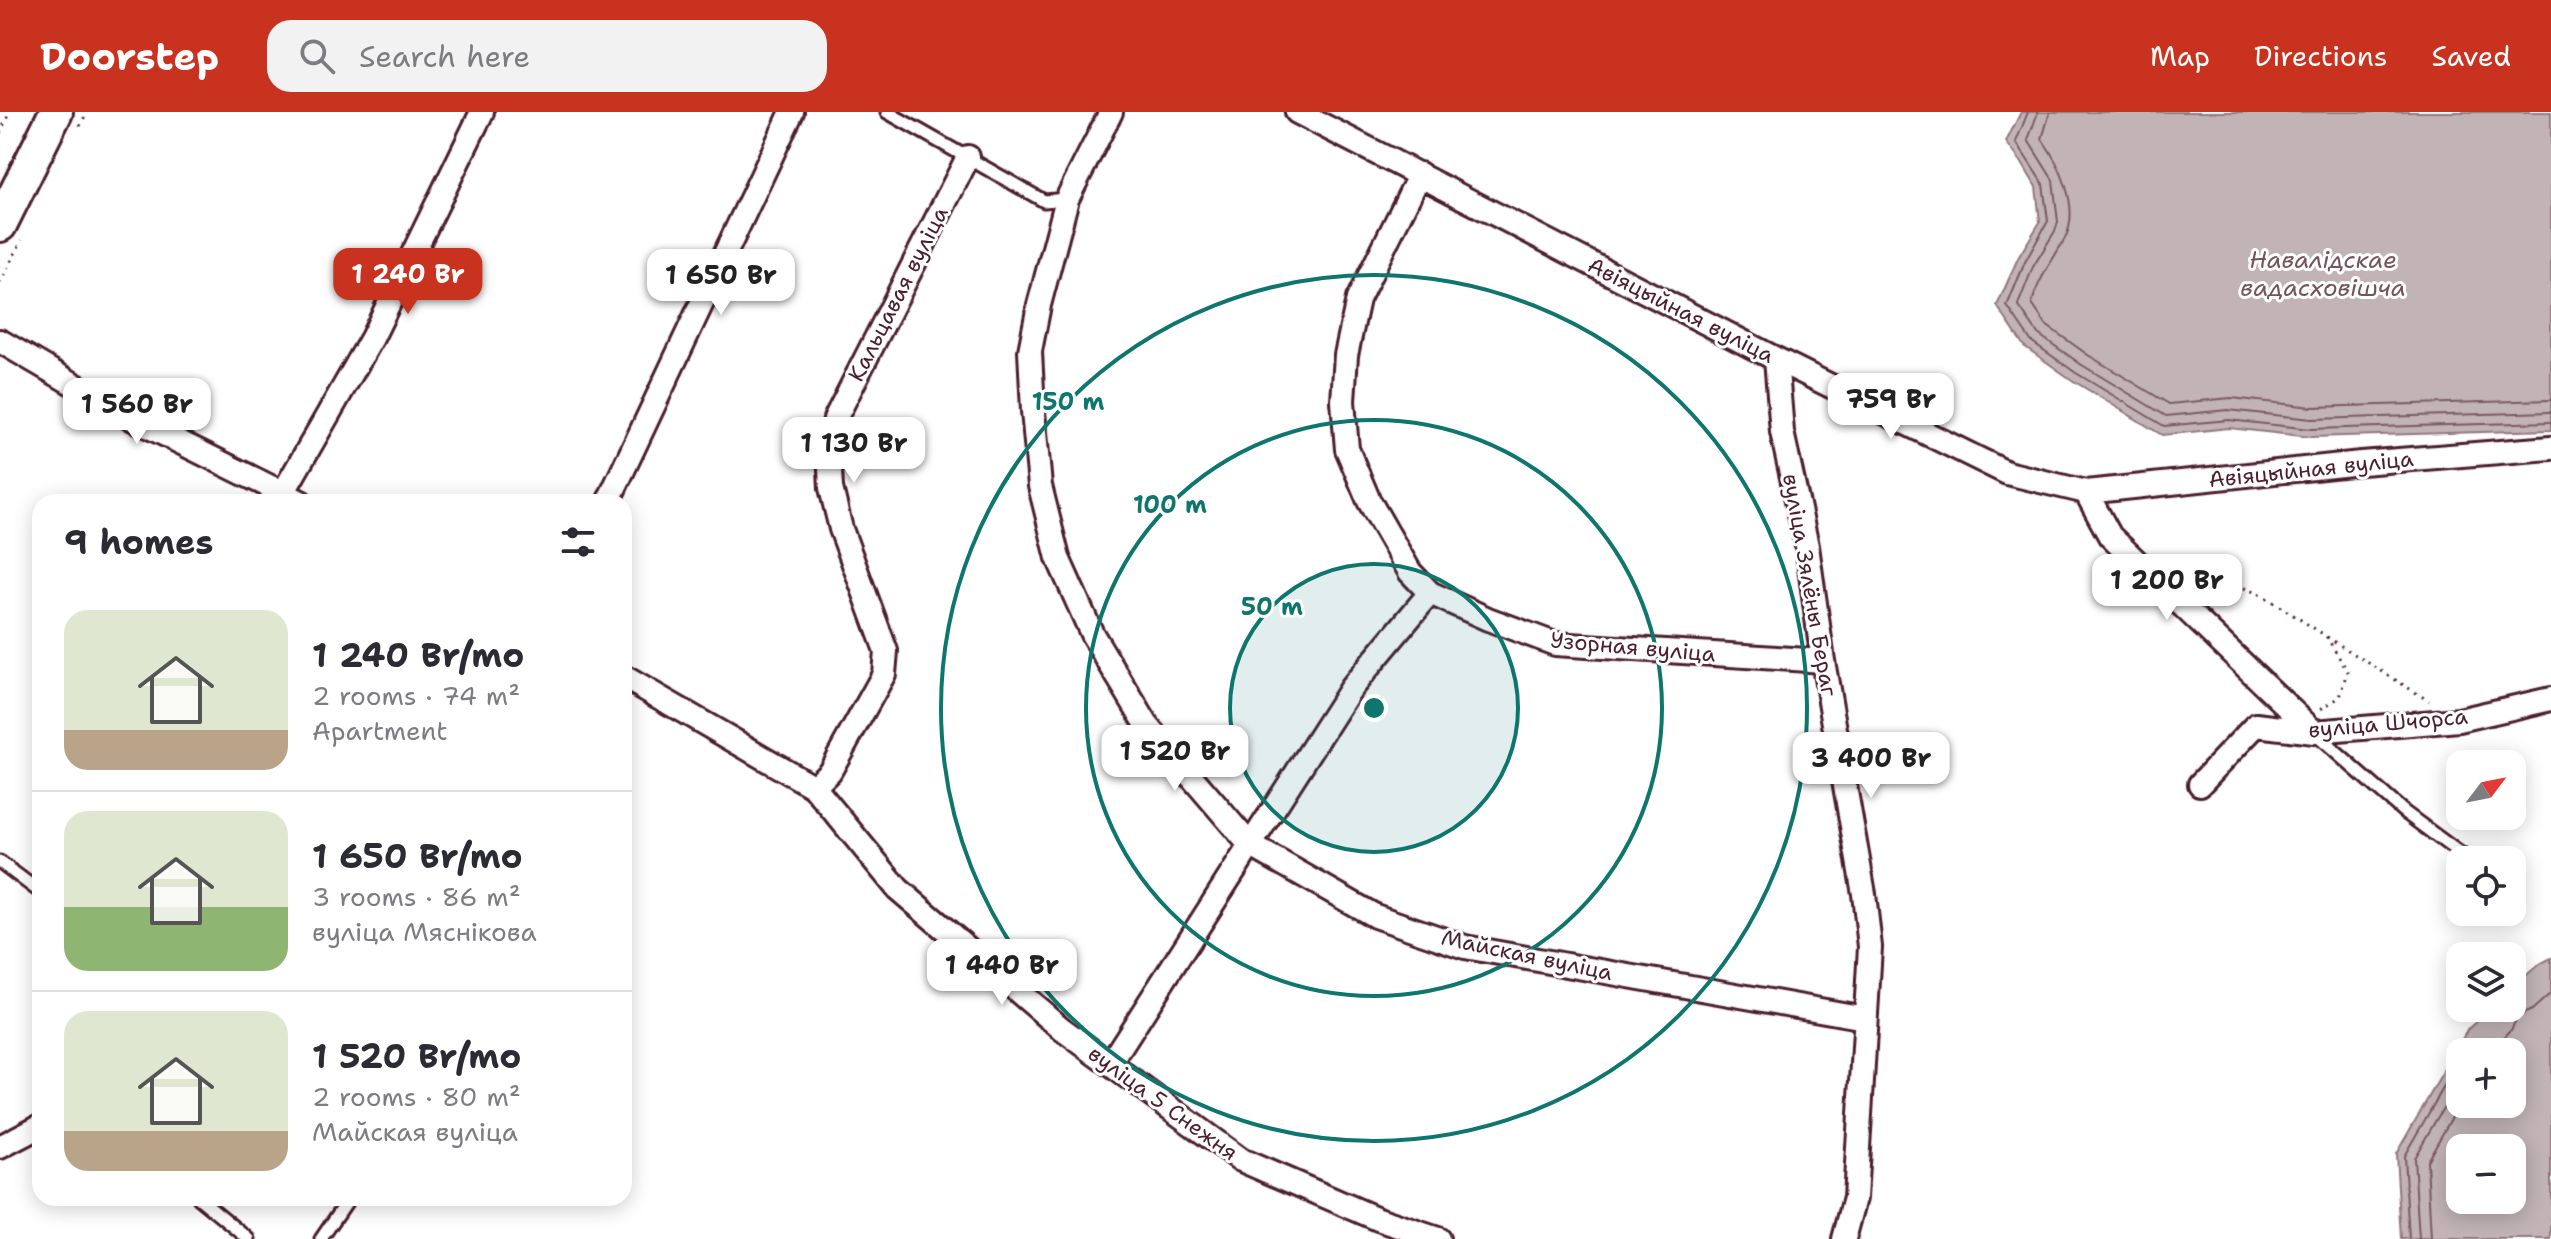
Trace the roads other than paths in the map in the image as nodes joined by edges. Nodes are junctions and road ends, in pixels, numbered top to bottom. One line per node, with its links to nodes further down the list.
1 (56, 112): 10 (main road)
2 (482, 112): 16 (street)
3 (792, 112): 17 (street)
4 (887, 112): 7 (lane)
5 (1111, 112): 9 (street, Майская вуліца)
6 (1297, 112): 8 (street, Авіяцыйная вуліца)
7 (968, 157): 9 (lane); 24 (street, Кальцавая вуліца)
8 (1420, 174): 12 (street, Авіяцыйная вуліца); 18 (street, Узорная вуліца)
9 (1067, 199): 25 (street, Майская вуліца)
10 (0, 225)
11 (0, 341): 15 (street)
12 (1776, 359): 14 (street, Авіяцыйная вуліца); 19 (street, вуліца Зялёны Бераг)
13 (2551, 448): 14 (street, Авіяцыйная вуліца)
14 (2086, 492): 22 (street)
15 (286, 494)
16 (294, 494)
17 (612, 494)
18 (1430, 593): 19 (street, Узорная вуліца); 25 (street)
19 (1823, 661): 29 (street, вуліца Зялёны Бераг)
20 (632, 682): 24 (street, вуліца 5 Снежня)
21 (2551, 699): 22 (street, вуліца Шчорса)
22 (2314, 732): 23 (street, вуліца Шчорса); 26 (lane)
23 (2200, 784)
24 (814, 787): 30 (street, вуліца 5 Снежня)
25 (1250, 845): 29 (street, Майская вуліца); 30 (street)
26 (2450, 846)
27 (0, 862): 28 (lane)
28 (32, 886)
29 (1865, 1018): 38 (street, вуліца Зялёны Бераг)
30 (1110, 1064): 37 (street, вуліца 5 Снежня)
31 (32, 1130): 32 (street)
32 (0, 1147)
33 (209, 1206): 35 (lane)
34 (344, 1206): 36 (lane)
35 (249, 1239)
36 (321, 1239)
37 (1438, 1239)
38 (1844, 1239)

